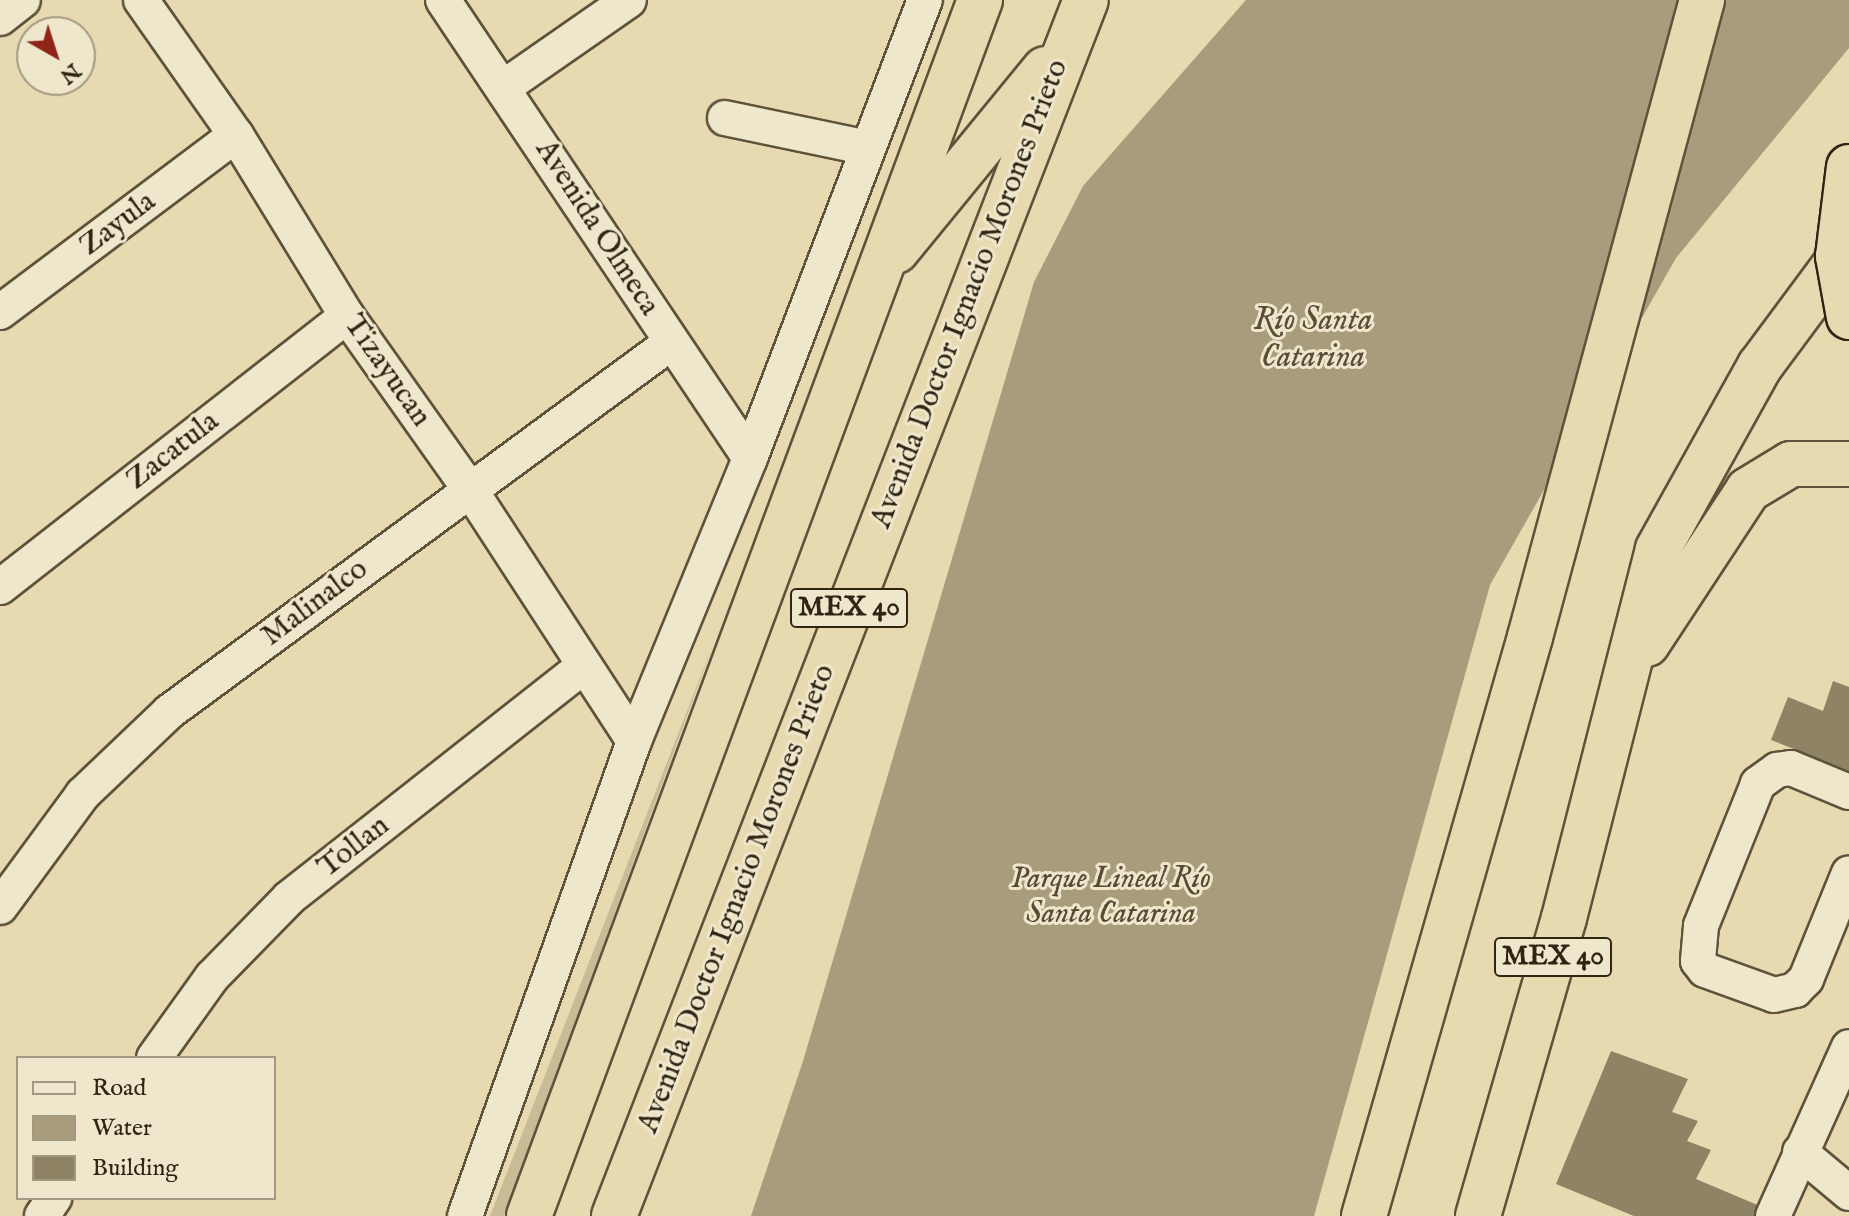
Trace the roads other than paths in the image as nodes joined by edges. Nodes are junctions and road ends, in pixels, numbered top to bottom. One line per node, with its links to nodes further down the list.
1 (23, 0): 9 (street)
2 (141, 0): 13 (street, Tizayucan)
3 (443, 0): 11 (street, Avenida Olmeca)
4 (629, 0): 11 (street)
5 (925, 0): 14 (street)
6 (980, 0): 17 (highway, MEX 40)
7 (1086, 0): 10 (highway, Avenida Doctor Ignacio Morones Prieto / MEX 40)
8 (1702, 0): 39 (highway)
9 (0, 18)
10 (1069, 39): 17 (highway); 38 (highway, Avenida Doctor Ignacio Morones Prieto / MEX 40)
11 (504, 87): 21 (street, Avenida Olmeca)
12 (725, 118): 14 (street)
13 (236, 135): 18 (street, Zayula); 19 (street, Tizayucan)
14 (868, 148): 22 (street)
15 (1849, 167): 20 (highway, bridge)
16 (1849, 246): 27 (highway, MEX 40)
17 (874, 277): 37 (highway, MEX 40)
18 (0, 312)
19 (347, 316): 24 (street, Tizayucan); 25 (street, Zacatula)
20 (1849, 317)
21 (672, 342): 22 (street, Avenida Olmeca); 24 (street, Malinalco)
22 (750, 458): 28 (street)
23 (1849, 464): 27 (highway)
24 (469, 488): 26 (street, Tizayucan); 31 (street, Malinalco)
25 (0, 587)
26 (584, 666): 28 (street, Tizayucan); 33 (street, Tollan)
27 (1618, 694): 40 (highway, MEX 40)
28 (634, 741): 36 (street)
29 (1849, 792): 30 (street)
30 (1848, 879)
31 (0, 907)
32 (1849, 1047): 34 (street)
33 (155, 1056)
34 (1800, 1152): 35 (street); 41 (street)
35 (1849, 1193)
36 (465, 1216)
37 (529, 1216)
38 (614, 1216)
39 (1364, 1216)
40 (1478, 1216)
41 (1773, 1216)

